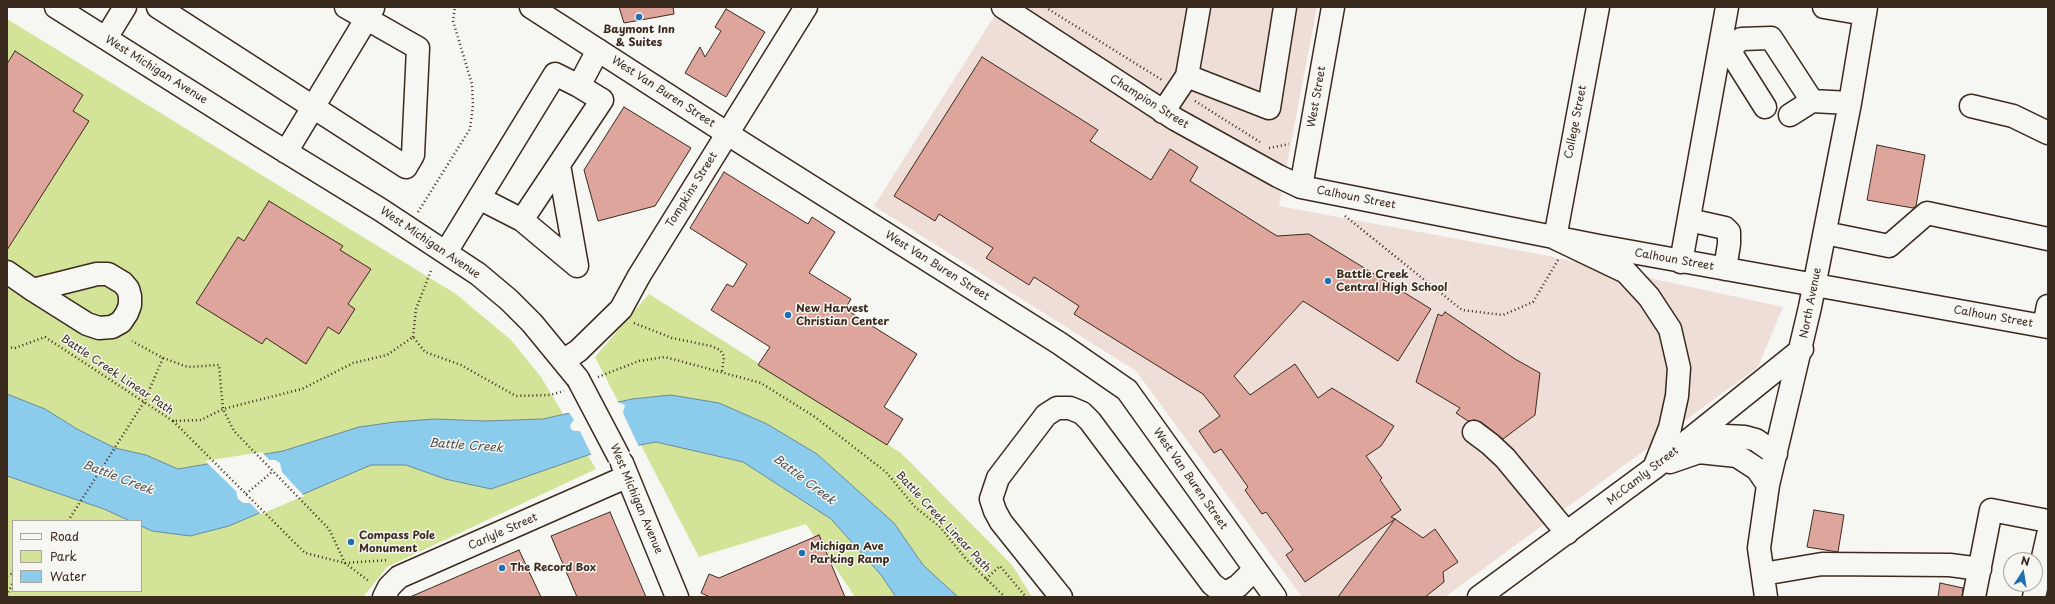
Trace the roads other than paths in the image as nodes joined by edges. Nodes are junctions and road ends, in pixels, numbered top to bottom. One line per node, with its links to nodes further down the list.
1 (56, 7): 16 (street, West Michigan Avenue)
2 (125, 7): 16 (street)
3 (158, 7): 24 (street)
4 (346, 7): 15 (street)
5 (531, 7): 18 (street, West Van Buren Street)
6 (806, 7): 28 (street, Tompkins Street)
7 (1003, 7): 26 (street, Champion Street)
8 (1200, 7): 19 (street)
9 (1285, 7): 19 (street)
10 (1333, 7): 32 (street, West Street)
11 (1598, 7): 38 (street, College Street)
12 (1727, 7): 17 (street)
13 (1824, 7): 14 (street)
14 (1865, 11): 22 (street, North Avenue)
15 (370, 13): 24 (street); 24 (street)
16 (106, 38): 30 (street, West Michigan Avenue)
17 (1724, 49): 21 (street); 25 (street); 35 (street)
18 (598, 50): 20 (street); 28 (street, West Van Buren Street)
19 (1187, 76): 26 (street)
20 (580, 86): 31 (street); 33 (street)
21 (1812, 100): 22 (street); 27 (street)
22 (1850, 103): 36 (street, North Avenue)
23 (1970, 106): 29 (street)
24 (313, 107): 30 (street)
25 (1765, 107)
26 (1163, 112): 32 (street, Champion Street)
27 (1790, 115)
28 (727, 133): 47 (street, Tompkins Street); 58 (street, West Van Buren Street)
29 (2048, 133)
30 (286, 152): 39 (street, West Michigan Avenue)
31 (559, 165): 34 (street); 34 (street)
32 (1301, 187): 38 (street, Calhoun Street)
33 (479, 198): 34 (street); 39 (street)
34 (522, 220)
35 (1689, 220): 40 (street); 41 (street)
36 (1825, 233): 37 (street); 43 (street, North Avenue)
37 (2048, 239)
38 (1558, 247): 40 (street, Calhoun Street); 51 (street)
39 (439, 260): 47 (street, West Michigan Avenue)
40 (1681, 262): 41 (street, Calhoun Street)
41 (1725, 269): 43 (street, Calhoun Street)
42 (7, 272): 44 (street)
43 (1815, 286): 45 (street, Calhoun Street); 46 (street, North Avenue)
44 (33, 290)
45 (2047, 320)
46 (1802, 349): 50 (street, North Avenue); 51 (street, McCamly Street)
47 (564, 360): 52 (street, West Michigan Avenue, bridge)
48 (1474, 432): 55 (street)
49 (1699, 452): 50 (street); 51 (street); 53 (street)
50 (1776, 454): 53 (street, North Avenue)
51 (1654, 468): 55 (street, McCamly Street)
52 (626, 477): 60 (street, Carlyle Street); 61 (street, West Michigan Avenue)
53 (1768, 485): 59 (street, North Avenue)
54 (2048, 521): 57 (street)
55 (1567, 533): 64 (street, McCamly Street)
56 (2048, 535): 67 (street)
57 (1980, 569): 59 (street); 66 (street)
58 (1254, 570): 62 (street); 63 (street, West Van Buren Street)
59 (1763, 574): 65 (street, North Avenue)
60 (384, 595)
61 (677, 597)
62 (1061, 597)
63 (1275, 597)
64 (1479, 597)
65 (1766, 597)
66 (1974, 597)
67 (2034, 597)

